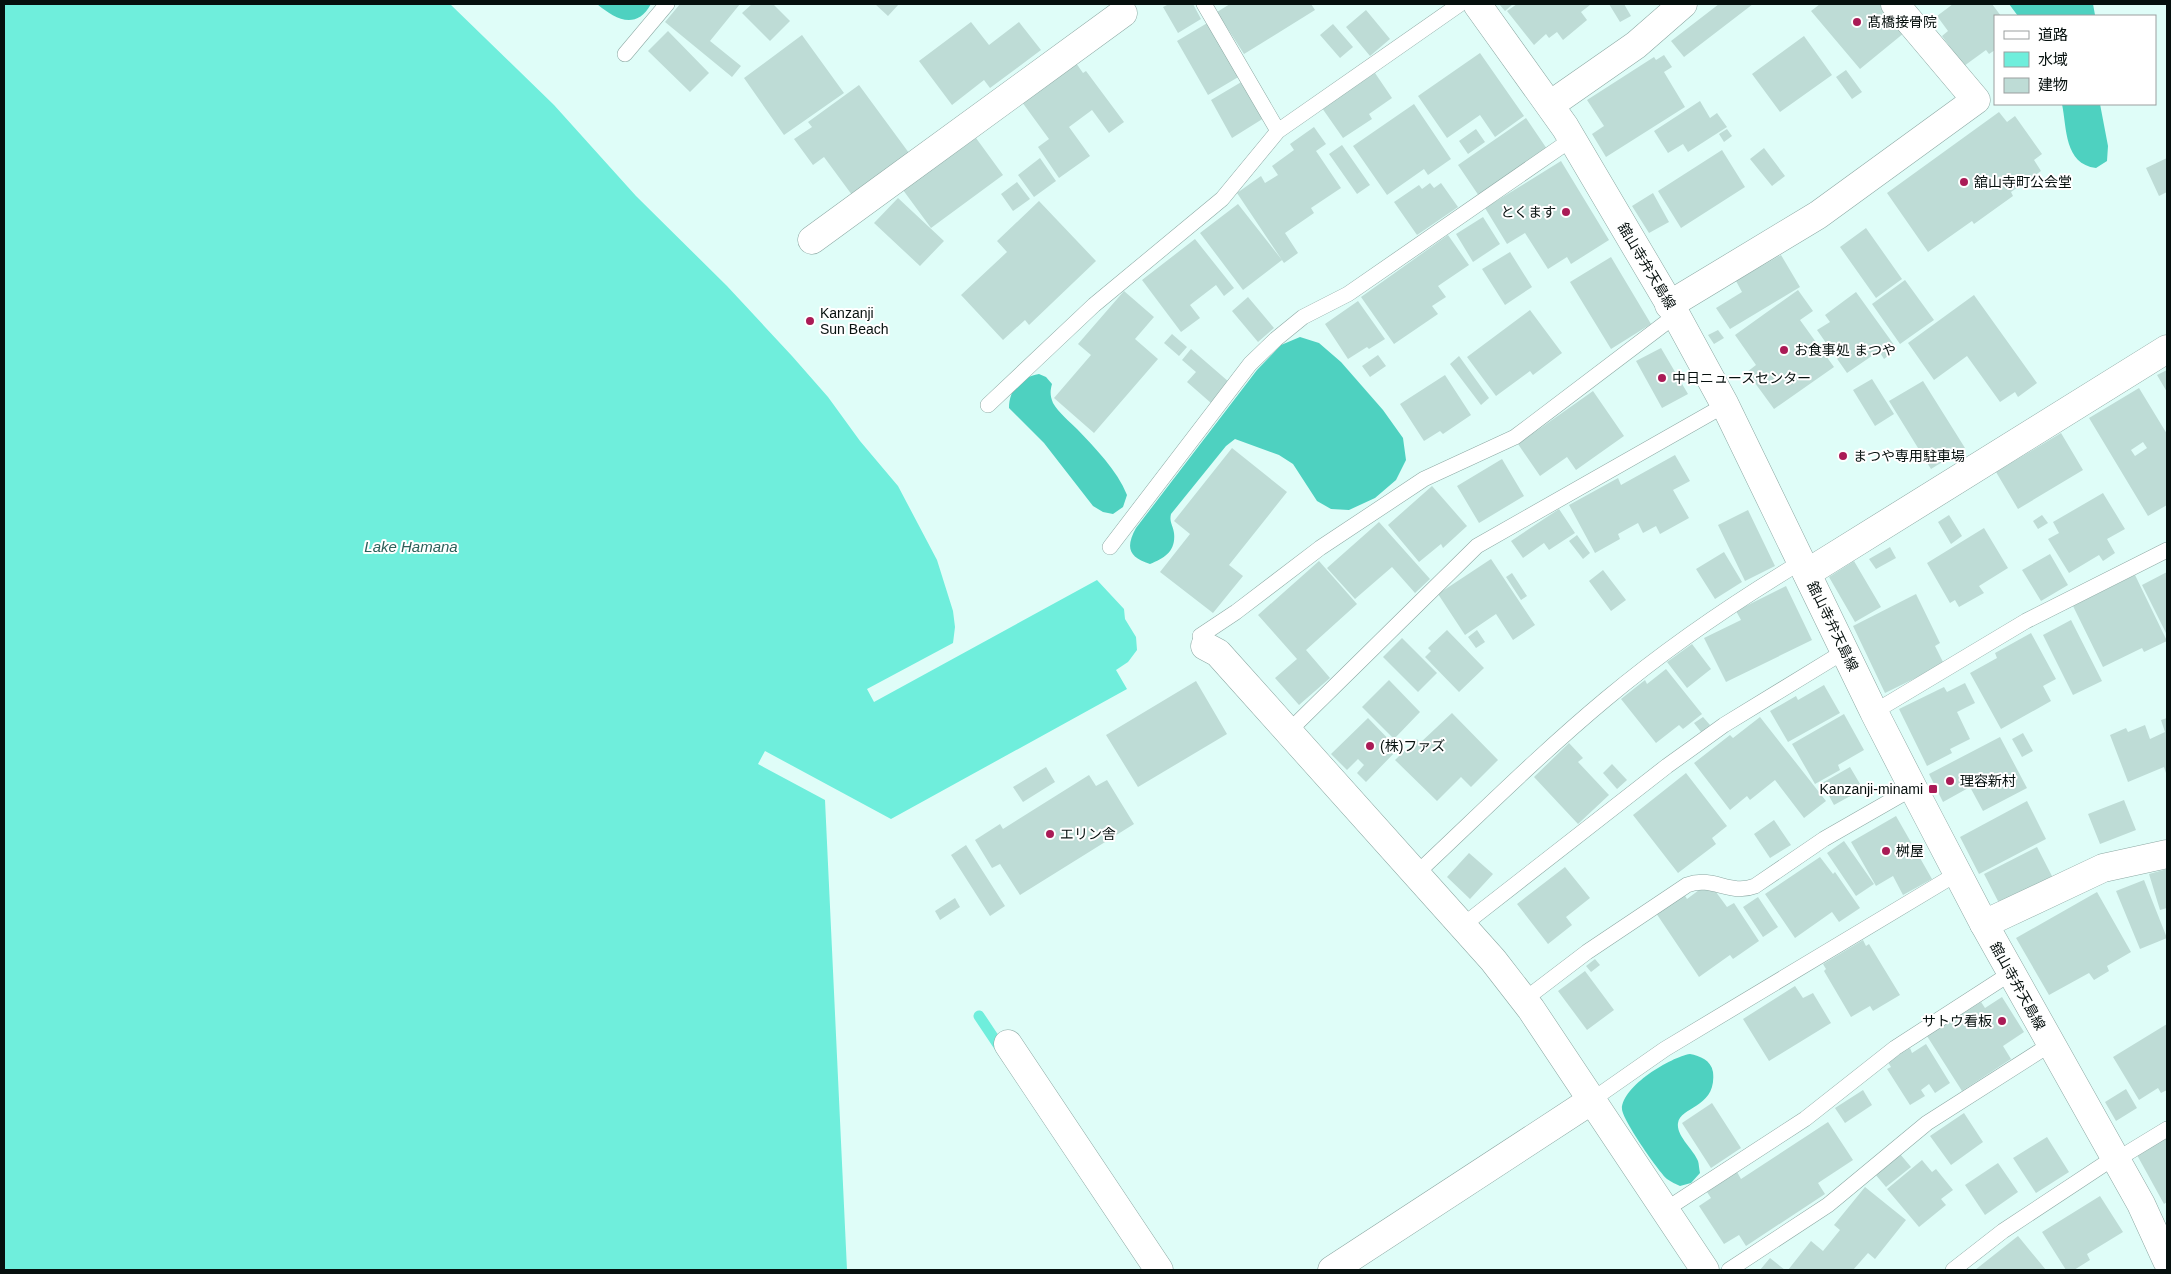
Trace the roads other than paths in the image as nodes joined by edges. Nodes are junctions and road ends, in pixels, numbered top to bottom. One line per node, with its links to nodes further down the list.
1 (667, 4): 8 (lane)
2 (1204, 4): 10 (lane)
3 (1460, 4): 10 (lane)
4 (1477, 4): 9 (street, 舘山寺弁天島線)
5 (1682, 4): 9 (street)
6 (1894, 4): 13 (street)
7 (1125, 7): 12 (street)
8 (625, 54)
9 (1550, 105): 11 (street, 舘山寺弁天島線)
10 (1278, 131): 15 (lane)
11 (1572, 140): 13 (street, 舘山寺弁天島線); 17 (lane)
12 (812, 240)
13 (1672, 310): 16 (street, 舘山寺弁天島線); 20 (lane)
14 (2167, 349): 19 (street)
15 (988, 405)
16 (1725, 405): 19 (street, 舘山寺弁天島線); 23 (lane)
17 (1110, 547)
18 (2167, 550): 22 (lane)
19 (1804, 567): 21 (street, 舘山寺弁天島線); 27 (lane)
20 (1202, 641): 23 (street)
21 (1845, 651): 22 (street, 舘山寺弁天島線); 29 (lane)
22 (1874, 712): 24 (street, 舘山寺弁天島線)
23 (1289, 731): 27 (street)
24 (1913, 788): 26 (street, 舘山寺弁天島線); 31 (lane)
25 (2167, 854): 28 (street)
26 (1958, 873): 28 (street, 舘山寺弁天島線); 34 (lane)
27 (1416, 874): 29 (street)
28 (1984, 924): 30 (street, 舘山寺弁天島線)
29 (1462, 926): 31 (street)
30 (2011, 973): 33 (street, 舘山寺弁天島線); 37 (lane)
31 (1524, 1000): 34 (street)
32 (1008, 1044): 39 (street)
33 (2051, 1044): 36 (street, 舘山寺弁天島線); 42 (lane)
34 (1592, 1100): 37 (street); 40 (street)
35 (2167, 1129): 36 (lane)
36 (2115, 1158): 38 (street, 舘山寺弁天島線); 43 (lane)
37 (1665, 1210): 41 (street)
38 (2164, 1244)
39 (1159, 1270)
40 (1332, 1270)
41 (1705, 1270)
42 (1729, 1270)
43 (1953, 1270)

